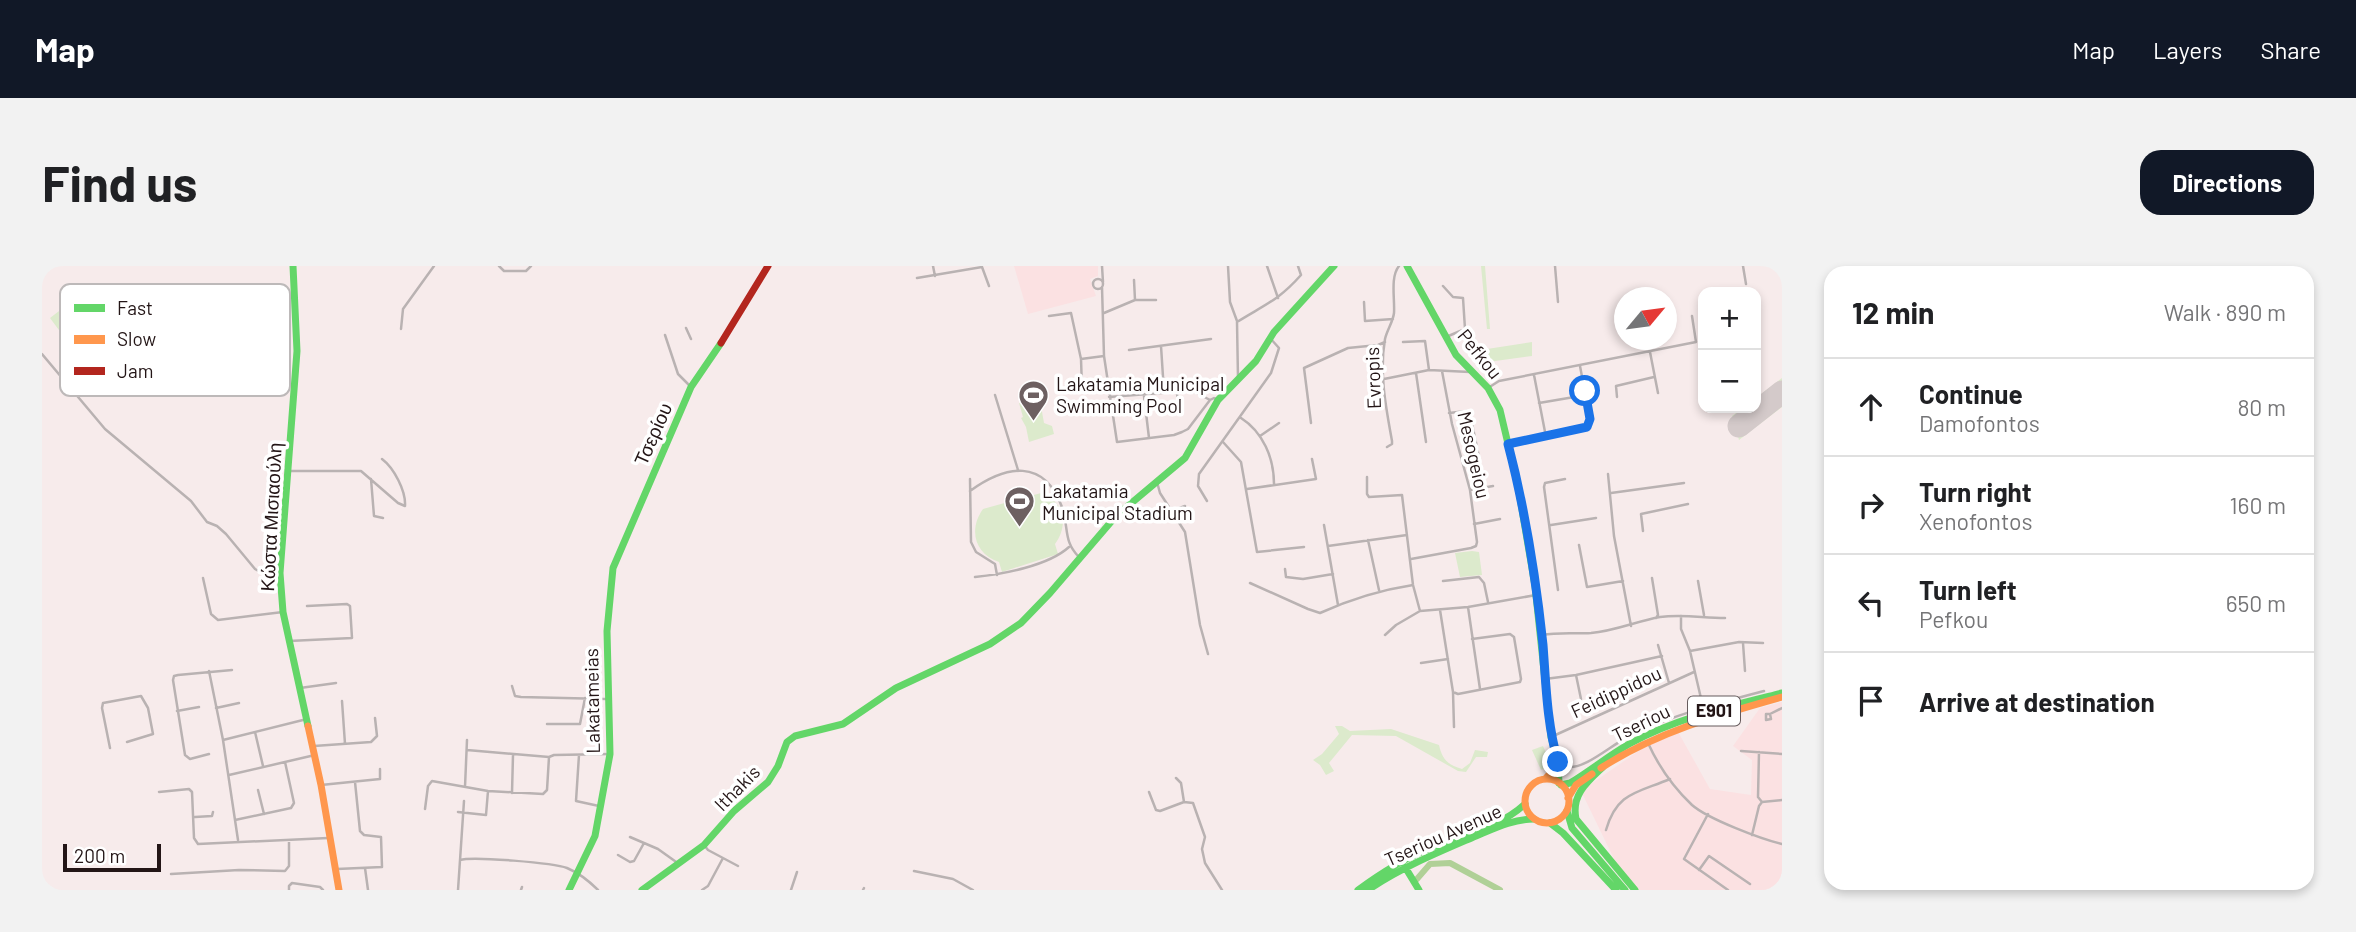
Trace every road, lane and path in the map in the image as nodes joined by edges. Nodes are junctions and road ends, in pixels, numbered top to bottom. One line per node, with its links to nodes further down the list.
1 (293, 266): 89 (main road, Κώστα Μισιαούλη)
2 (434, 266): 35 (street)
3 (499, 266): 4 (street)
4 (531, 266)
5 (768, 266): 59 (main road, Τσερίου)
6 (933, 266): 16 (street)
7 (1102, 266): 19 (street)
8 (1228, 266): 33 (street)
9 (1267, 266): 24 (street)
10 (1298, 266): 24 (street)
11 (1334, 266): 39 (main road, Ithakis)
12 (1399, 266): 32 (street, Evropis)
13 (1407, 266): 37 (main road, Pefkou)
14 (1555, 266): 28 (street)
15 (1743, 266): 20 (street)
16 (935, 276): 17 (street); 21 (street)
17 (918, 278)
18 (1134, 280): 25 (street)
19 (1103, 282): 23 (street); 23 (street)
20 (1746, 284)
21 (989, 286)
22 (1443, 286): 37 (street)
23 (1102, 287): 29 (street)
24 (1278, 298): 33 (street)
25 (1135, 300): 26 (street); 29 (street)
26 (1156, 300)
27 (1364, 302): 32 (street)
28 (1558, 302)
29 (1104, 313): 47 (street)
30 (1049, 316): 48 (street)
31 (1692, 316): 45 (street)
32 (1393, 319): 41 (street, Evropis)
33 (1237, 321): 58 (street)
34 (686, 328): 38 (street)
35 (401, 329)
36 (665, 335): 59 (street)
37 (1446, 337): 52 (main road, Pefkou)
38 (691, 338)
39 (1270, 338): 58 (main road, Ithakis); 75 (street)
40 (1211, 339): 43 (street)
41 (1385, 342): 57 (street, Evropis); 77 (street)
42 (1403, 342): 50 (street)
43 (1161, 346): 44 (street); 62 (street)
44 (1129, 350)
45 (1650, 351): 49 (street); 56 (street)
46 (42, 354): 54 (street)
47 (1104, 356): 48 (street); 69 (street)
48 (1081, 359): 60 (street)
49 (1580, 366): 55 (street); 66 (street)
50 (1429, 370): 51 (street); 53 (street)
51 (1442, 371): 52 (street); 74 (street, Mesogeiou)
52 (1471, 372): 61 (main road, Pefkou)
53 (1416, 373): 57 (street); 82 (street)
54 (60, 375)
55 (1534, 375): 61 (street); 72 (street)
56 (1654, 376): 64 (street); 70 (street)
57 (1384, 379): 84 (street, Evropis)
58 (1239, 380): 71 (main road, Ithakis)
59 (691, 387): 149 (main road, Τσερίου)
60 (1082, 388)
61 (1488, 388): 83 (main road, Pefkou)
62 (1164, 391): 63 (street); 68 (street)
63 (1177, 392): 71 (street); 73 (street)
64 (1658, 393)
65 (995, 395): 88 (street)
66 (1586, 395): 72 (street); 79 (street)
67 (77, 396): 123 (street)
68 (1144, 396): 69 (street); 80 (street)
69 (1109, 397): 80 (street)
70 (1617, 397)
71 (1214, 400): 80 (street); 95 (main road, Ithakis)
72 (1539, 403): 79 (street)
73 (1178, 408)
74 (1449, 413): 85 (street); 100 (street, Mesogeiou)
75 (1240, 418): 78 (street); 81 (street)
76 (1279, 423): 78 (street)
77 (1311, 423)
78 (1260, 436): 97 (street)
79 (1546, 437): 83 (street)
80 (1149, 438)
81 (1223, 442): 99 (street); 103 (street)
82 (1426, 442)
83 (1508, 444): 136 (main road, Pefkou)
84 (1387, 447)
85 (1479, 457)
86 (382, 459): 92 (street)
87 (1312, 459): 97 (street)
88 (1018, 470): 101 (street); 118 (street)
89 (288, 471): 92 (street); 123 (main road, Κώστα Μισιαούλη)
90 (1608, 474): 102 (street)
91 (1367, 477): 114 (street)
92 (371, 479): 107 (street)
93 (970, 479): 101 (street)
94 (1565, 479): 112 (street)
95 (1157, 482): 106 (street); 120 (main road, Ithakis)
96 (1684, 483): 102 (street)
97 (1274, 484): 99 (street)
98 (1493, 486): 100 (street)
99 (1247, 489): 119 (street)
100 (1470, 490): 110 (street, Mesogeiou)
101 (970, 491): 124 (street)
102 (1610, 493): 130 (street)
103 (1207, 501)
104 (1688, 504): 113 (street)
105 (1185, 506): 106 (street)
106 (1171, 510): 158 (street)
107 (383, 518)
108 (1596, 518): 112 (street)
109 (1500, 519): 110 (street)
110 (1474, 524): 121 (street, Mesogeiou)
111 (1324, 525): 117 (street)
112 (1551, 525): 135 (street)
113 (1643, 531)
114 (1408, 535): 115 (street); 121 (street)
115 (1368, 540): 117 (street); 134 (street)
116 (1579, 545): 130 (street)
117 (1328, 546): 125 (street)
118 (1069, 547): 120 (street); 124 (street)
119 (1304, 547)
120 (1079, 557): 256 (main road, Ithakis)
121 (1411, 559): 133 (street)
122 (1285, 569): 125 (street)
123 (281, 573): 143 (main road, Κώστα Μισιαούλη)
124 (998, 575): 126 (street)
125 (1333, 575): 138 (street)
126 (975, 577)
127 (203, 578): 143 (street)
128 (1652, 578): 146 (street)
129 (1443, 581): 137 (street)
130 (1623, 581): 148 (street)
131 (1698, 581): 145 (street)
132 (1250, 583): 138 (street)
133 (1413, 585): 134 (street); 142 (street)
134 (1379, 590): 138 (street)
135 (1558, 590)
136 (1536, 596): 137 (street); 151 (main road, Pefkou)
137 (1488, 602): 140 (street)
138 (1338, 605)
139 (307, 606): 153 (street)
140 (1468, 607): 141 (street); 152 (street)
141 (1440, 610): 142 (street); 160 (street)
142 (1420, 611): 150 (street)
143 (282, 612): 153 (main road, Κώστα Μισιαούλη)
144 (1681, 615): 145 (street); 146 (street); 157 (street)
145 (1704, 616): 147 (street)
146 (1656, 618): 148 (street)
147 (1725, 618)
148 (1631, 626): 151 (street)
149 (607, 631): 177 (main road, Lakatameias)
150 (1385, 635)
151 (1541, 635): 167 (main road, Pefkou)
152 (1472, 639): 172 (street); 172 (street)
153 (289, 641): 171 (main road, Κώστα Μισιαούλη)
154 (1743, 643): 155 (street); 157 (street); 164 (street)
155 (1763, 643)
156 (1658, 645): 159 (street)
157 (1690, 650): 165 (street)
158 (1209, 654)
159 (1662, 656): 166 (street); 169 (street)
160 (1448, 659): 161 (street); 174 (street)
161 (1421, 663)
162 (232, 670): 163 (street)
163 (209, 671): 183 (street); 185 (street)
164 (1745, 671)
165 (1694, 672): 169 (street, Feidippidou); 181 (street)
166 (1576, 675): 167 (street); 178 (street)
167 (1544, 679): 192 (main road, Pefkou)
168 (336, 683): 171 (street)
169 (1670, 683): 192 (street, Feidippidou)
170 (512, 686): 176 (street)
171 (300, 688): 188 (main road, Κώστα Μισιαούλη)
172 (1480, 689): 174 (street)
173 (1764, 691): 181 (street)
174 (1454, 692): 190 (street)
175 (1782, 695): 196 (main road, Tseriou / E901); 222 (main road, Tseriou / E901)
176 (585, 698): 177 (street); 189 (street)
177 (610, 699): 205 (main road, Lakatameias)
178 (1581, 699)
179 (342, 701): 197 (street)
180 (239, 703): 183 (street)
181 (1703, 707): 214 (street)
182 (199, 708): 185 (street)
183 (216, 708): 193 (street)
184 (1782, 708): 186 (street)
185 (177, 711): 203 (street)
186 (1770, 714)
187 (375, 718): 197 (street)
188 (307, 719): 191 (street); 198 (main road, Κώστα Μισιαούλη)
189 (547, 724)
190 (1454, 727)
191 (255, 732): 193 (street); 213 (street)
192 (1550, 737): 211 (main road, Pefkou)
193 (223, 740): 217 (street)
194 (467, 740): 200 (street)
195 (127, 742): 199 (street)
196 (1643, 742): 206 (street); 206 (street); 215 (main road, Tseriou / E901)
197 (345, 744): 198 (street)
198 (313, 746): 208 (main road, Κώστα Μισιαούλη)
199 (110, 748)
200 (467, 750): 204 (street); 224 (street)
201 (1741, 751): 202 (street)
202 (1759, 752): 207 (street); 234 (street)
203 (209, 754)
204 (513, 754): 210 (street); 229 (street)
205 (610, 754): 209 (street); 236 (main road, Lakatameias)
206 (1653, 754): 220 (street)
207 (1782, 754)
208 (315, 755): 212 (street); 223 (main road, Κώστα Μισιαούλη)
209 (579, 755): 210 (street); 236 (street)
210 (550, 757): 229 (street)
211 (1557, 759): 219 (main road); 222 (main road, Pefkou)
212 (285, 762): 213 (street); 241 (street)
213 (263, 767): 217 (street)
214 (1567, 767)
215 (1603, 767): 230 (main road, Tseriou / E901); 289 (main road)
216 (380, 769): 221 (street)
217 (228, 775): 246 (street)
218 (1176, 778): 233 (street)
219 (1545, 779): 222 (main road); 235 (main road)
220 (1670, 779): 243 (street); 248 (street)
221 (355, 782): 223 (street); 263 (street)
222 (1560, 784): 230 (main road)
223 (321, 785): 251 (main road, Κώστα Μισιαούλη)
224 (465, 787): 226 (street); 237 (street)
225 (258, 790): 241 (street)
226 (488, 791): 229 (street); 242 (street)
227 (159, 792): 244 (street)
228 (1149, 792): 233 (street)
229 (512, 793)
230 (1568, 798): 238 (main road)
231 (1782, 800): 234 (street)
232 (464, 801): 242 (street)
233 (1184, 802): 283 (street)
234 (1762, 802): 249 (street)
235 (1525, 804): 245 (main road); 261 (main road, Tseriou Avenue)
236 (602, 806): 269 (main road, Lakatameias)
237 (425, 809)
238 (1567, 811): 247 (main road); 288 (main road)
239 (213, 812): 244 (street)
240 (458, 812): 242 (street)
241 (264, 814): 246 (street)
242 (464, 814): 259 (street)
243 (1708, 814): 249 (street); 265 (street)
244 (195, 817): 253 (street)
245 (1534, 819): 247 (main road); 261 (main road, Tseriou Avenue)
246 (235, 820): 253 (street)
247 (1550, 823): 287 (main road)
248 (1606, 830)
249 (1752, 835): 255 (street)
250 (630, 837): 254 (street)
251 (332, 838): 252 (street); 264 (main road, Κώστα Μισιαούλη)
252 (289, 840): 253 (street); 268 (street)
253 (238, 841)
254 (644, 843): 257 (street); 260 (street)
255 (1782, 844)
256 (704, 845): 258 (street); 260 (main road, Ithakis)
257 (618, 855)
258 (723, 859): 262 (street); 280 (street)
259 (460, 860): 269 (street); 276 (street)
260 (679, 864): 279 (main road, Ithakis)
261 (1403, 865): 284 (main road, Tseriou Avenue); 285 (main road, Tseriou Avenue); 286 (main road)
262 (738, 866)
263 (365, 868): 264 (street); 275 (street)
264 (337, 869): 274 (main road, Κώστα Μισιαούλη)
265 (1699, 870): 270 (street); 271 (street)
266 (914, 871): 282 (street)
267 (797, 872): 281 (street)
268 (172, 874)
269 (578, 874): 277 (main road, Lakatameias); 278 (street)
270 (1717, 883): 290 (street); 291 (street)
271 (1750, 884)
272 (289, 890): 273 (street)
273 (323, 890)
274 (339, 890)
275 (368, 890)
276 (458, 890)
277 (569, 890)
278 (598, 890)
279 (642, 890)
280 (702, 890)
281 (791, 890)
282 (974, 890)
283 (1222, 890)
284 (1358, 890)
285 (1368, 890)
286 (1419, 890)
287 (1616, 890)
288 (1625, 890)
289 (1635, 890)
290 (1714, 890)
291 (1728, 890)

